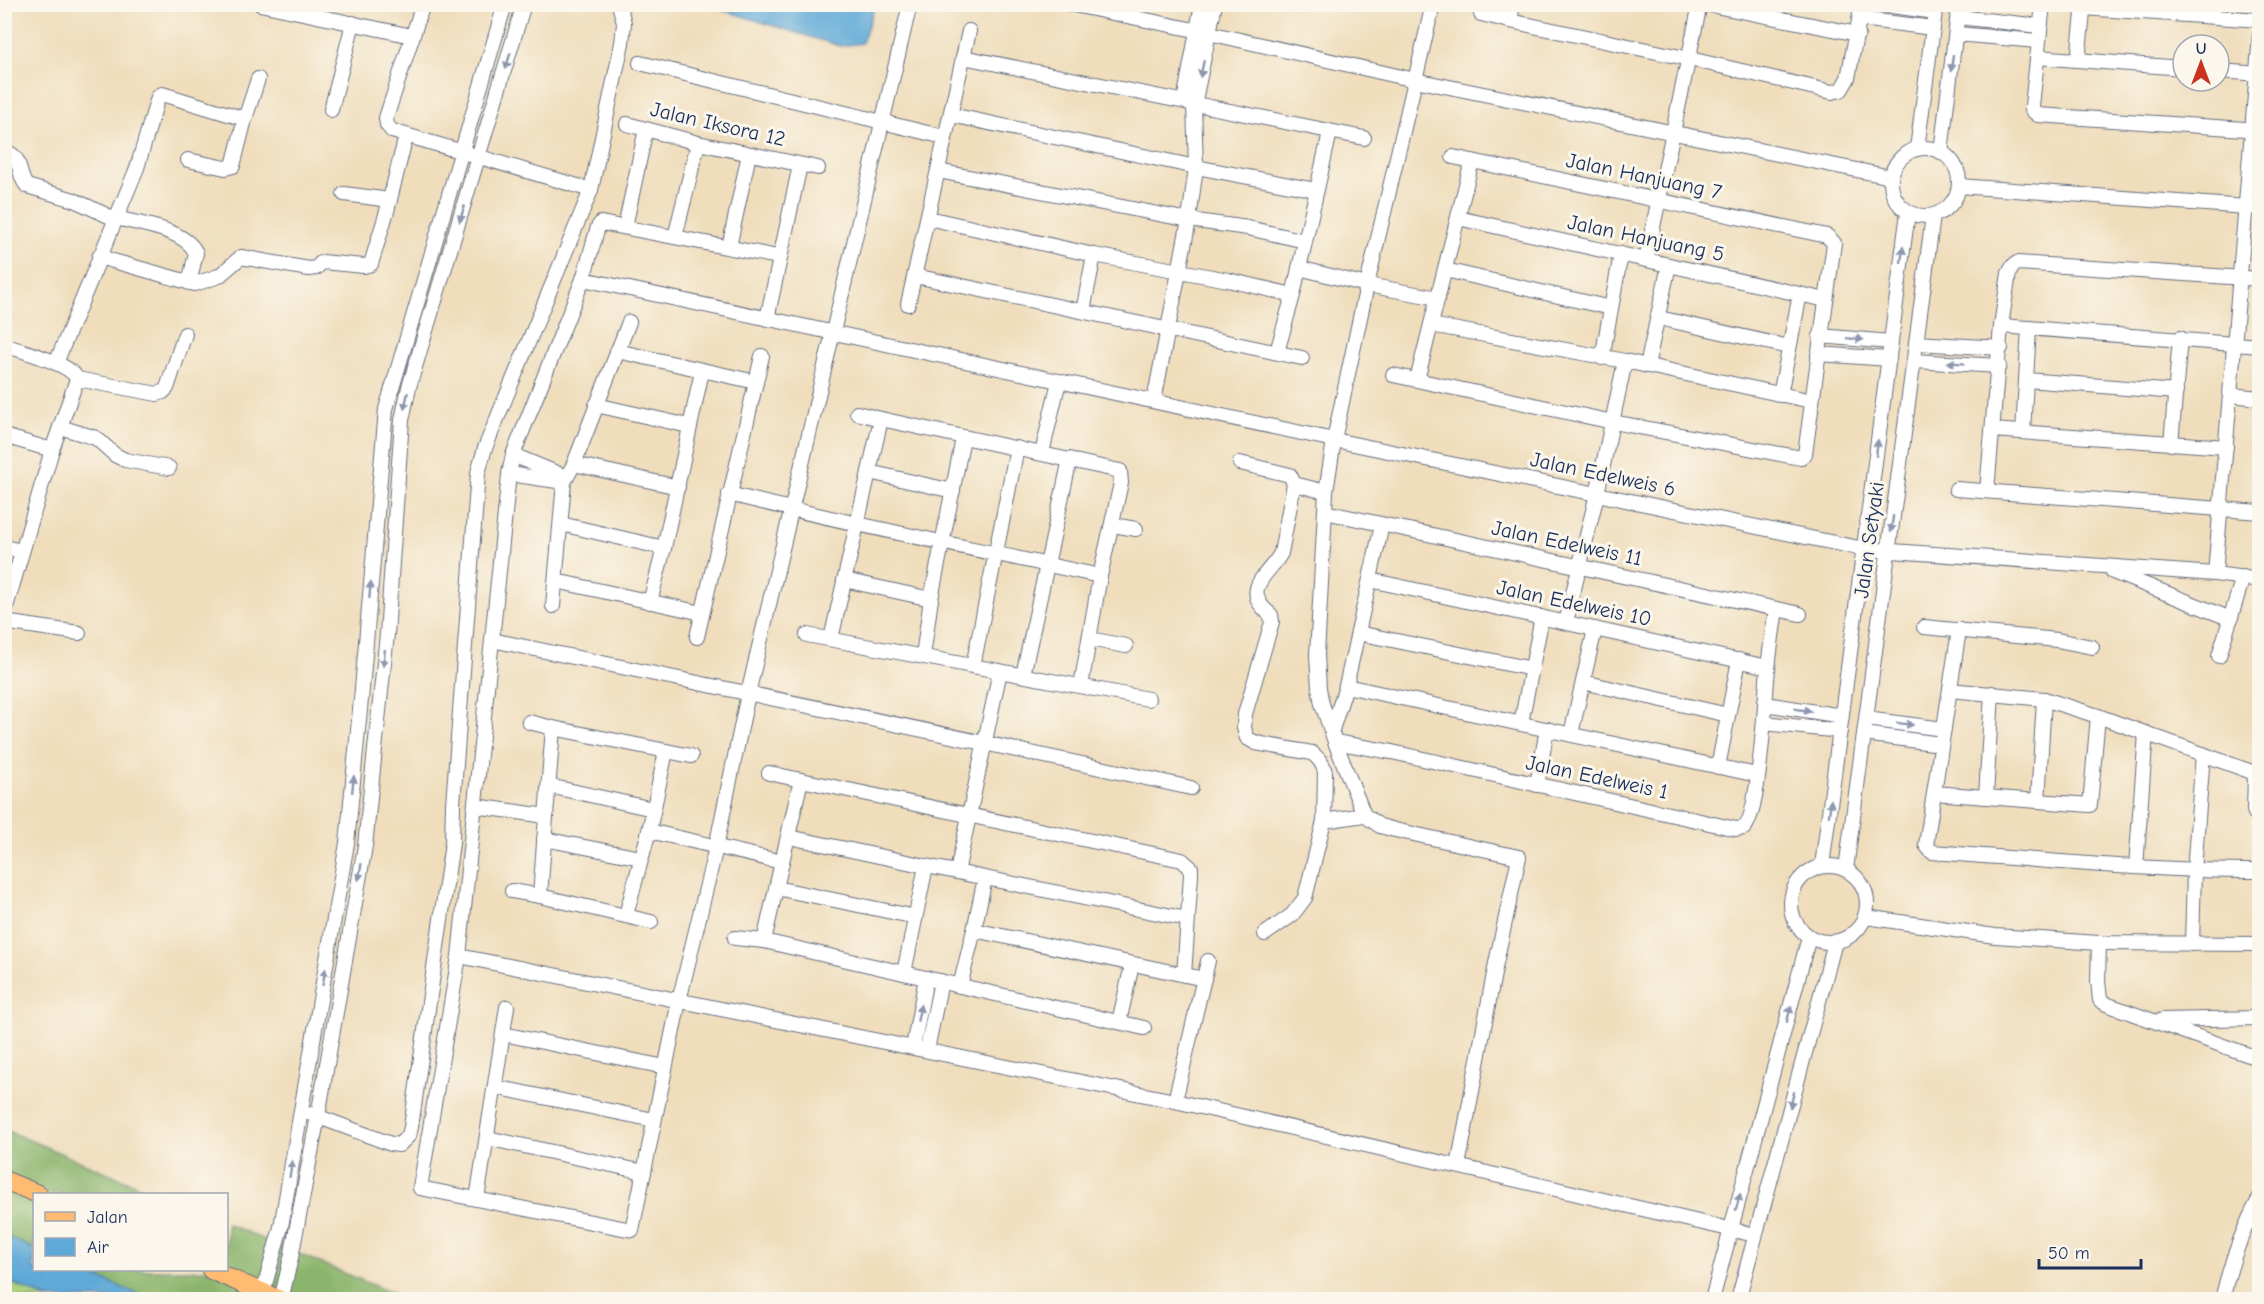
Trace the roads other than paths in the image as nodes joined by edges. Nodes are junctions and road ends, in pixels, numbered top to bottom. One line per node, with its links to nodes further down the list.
1 (260, 4): 18 (street)
2 (423, 4): 33 (street)
3 (620, 4): 74 (street)
4 (910, 4): 49 (street)
5 (1069, 4): 29 (street)
6 (1202, 4): 29 (street)
7 (1215, 4): 29 (street)
8 (1434, 4): 44 (street)
9 (1514, 4): 24 (street)
10 (1700, 4): 37 (street)
11 (1705, 4): 15 (street)
12 (1878, 4): 17 (street)
13 (2043, 4): 26 (street)
14 (499, 6): 19 (street); 61 (street)
15 (1723, 6): 30 (street)
16 (2084, 6): 23 (street); 38 (street)
17 (1936, 8): 27 (street)
18 (314, 9): 25 (street)
19 (522, 10): 65 (street, one-way to 65)
20 (1959, 10): 26 (street); 31 (street)
21 (1861, 12): 27 (street); 30 (street)
22 (1481, 14): 24 (street)
23 (2259, 20)
24 (1510, 21): 37 (street)
25 (353, 23): 33 (street); 46 (street)
26 (2040, 26): 34 (street)
27 (1933, 28): 59 (street)
28 (969, 31): 35 (street)
29 (1203, 32): 44 (street); 45 (street)
30 (1858, 34): 37 (street)
31 (1956, 34): 34 (street); 62 (street, one-way to 62)
32 (2259, 35): 42 (street)
33 (412, 36): 55 (street)
34 (2038, 42): 36 (street)
35 (963, 57): 45 (street); 47 (street)
36 (2037, 57): 38 (street); 52 (street)
37 (1690, 58): 54 (street)
38 (2078, 60): 40 (street)
39 (640, 63): 49 (street)
40 (2171, 67)
41 (2231, 71): 42 (street)
42 (2258, 74): 52 (street)
43 (258, 80): 48 (street)
44 (1415, 80): 54 (street); 105 (street)
45 (1189, 103): 53 (street); 69 (street)
46 (332, 110)
47 (951, 115): 56 (street); 69 (street)
48 (245, 119): 66 (street); 83 (street)
49 (881, 123): 56 (street); 120 (street)
50 (627, 124): 51 (street, Jalan Iksora 12)
51 (646, 129): 58 (street, Jalan Iksora 12); 87 (street)
52 (2255, 130): 79 (street)
53 (1330, 132): 57 (street); 75 (street)
54 (1672, 133): 72 (street); 78 (street)
55 (406, 136): 61 (street); 77 (street)
56 (944, 137): 71 (street)
57 (1364, 138)
58 (698, 142): 63 (street, Jalan Iksora 12); 88 (street)
59 (1917, 149): 62 (street); 72 (street)
60 (4, 151): 83 (street)
61 (460, 151): 65 (street); 177 (street)
62 (1941, 152): 73 (street)
63 (749, 154): 68 (street, Jalan Iksora 12); 90 (street)
64 (1453, 157): 67 (street, Jalan Hanjuang 7)
65 (478, 158): 74 (street); 178 (street, one-way to 178)
66 (188, 160)
67 (1472, 161): 78 (street, Jalan Hanjuang 7); 85 (street)
68 (800, 165): 70 (street, Jalan Iksora 12); 94 (street, Jalan Iksora 12)
69 (1196, 167): 75 (street); 86 (street)
70 (818, 168)
71 (938, 171): 84 (street); 86 (street)
72 (1891, 177): 81 (street)
73 (1959, 186): 79 (street); 82 (street)
74 (591, 190): 352 (street)
75 (1316, 190): 89 (street)
76 (344, 194): 77 (street)
77 (390, 201): 104 (street)
78 (1658, 201): 95 (street); 109 (street, Jalan Hanjuang 7)
79 (2245, 207): 80 (street); 101 (street)
80 (2259, 208)
81 (1908, 212): 82 (street); 124 (street, one-way to 81)
82 (1933, 216): 125 (street, Jalan Setyaki)
83 (115, 218): 93 (street); 104 (street)
84 (928, 218): 92 (street); 100 (street)
85 (1458, 218): 91 (street, Jalan Hanjuang 5); 98 (street)
86 (1189, 220): 89 (street); 99 (street)
87 (625, 226): 88 (street); 102 (street)
88 (675, 237): 90 (street)
89 (1305, 241): 97 (street)
90 (729, 247): 94 (street)
91 (1621, 254): 95 (street, Jalan Hanjuang 5); 111 (street)
92 (1094, 255): 99 (street); 112 (street)
93 (99, 257): 104 (street); 140 (street)
94 (778, 257): 114 (street, Jalan Iksora 12)
95 (1646, 260): 96 (street, Jalan Hanjuang 5)
96 (1669, 265): 106 (street, Jalan Hanjuang 5); 113 (street)
97 (1299, 268): 105 (street); 107 (street)
98 (1445, 270): 108 (street); 111 (street)
99 (1179, 272): 107 (street); 119 (street)
100 (915, 276): 110 (street); 112 (street)
101 (2239, 277): 103 (street); 117 (street); 126 (street)
102 (583, 279): 114 (street, Jalan Edelweis 6); 172 (street)
103 (2259, 279)
104 (189, 283)
105 (1367, 285): 108 (street); 166 (street)
106 (1800, 294): 109 (street, Jalan Hanjuang 5); 129 (street)
107 (1293, 295): 132 (street)
108 (1438, 298): 116 (street)
109 (1826, 300): 122 (street)
110 (908, 304)
111 (1611, 308): 136 (street)
112 (1083, 311): 119 (street)
113 (1659, 318): 129 (street); 141 (street)
114 (767, 319): 120 (street, Jalan Edelweis 6)
115 (628, 322): 131 (street)
116 (1431, 325): 136 (street); 146 (street)
117 (2001, 326): 118 (street); 130 (street)
118 (2029, 328): 123 (street); 147 (street)
119 (1168, 329): 132 (street); 154 (street)
120 (832, 332): 148 (street, Jalan Edelweis 6); 190 (street)
121 (185, 334): 145 (street)
122 (1820, 336): 124 (street, one-way to 124); 133 (street)
123 (2180, 338): 126 (street); 150 (street)
124 (1891, 342): 137 (street)
125 (1916, 343): 130 (street); 139 (street, Jalan Setyaki)
126 (2234, 344): 128 (street); 152 (street)
127 (4, 345): 140 (street)
128 (2259, 346)
129 (1789, 347): 151 (street)
130 (2001, 348): 142 (street)
131 (617, 351): 143 (street); 156 (street)
132 (1278, 352): 135 (street)
133 (1818, 354): 137 (street); 155 (street)
134 (762, 356): 149 (street)
135 (1302, 358)
136 (1602, 358): 138 (street)
137 (1889, 359): 202 (street, one-way to 137)
138 (1625, 361): 141 (street); 159 (street)
139 (1914, 361): 142 (street, one-way to 139); 205 (street, Jalan Setyaki, one-way to 205)
140 (56, 363): 145 (street)
141 (1647, 366): 151 (street)
142 (1999, 366): 162 (street)
143 (702, 371): 149 (street); 160 (street)
144 (1393, 375): 146 (street)
145 (77, 379): 161 (street)
146 (1417, 380): 159 (street)
147 (2027, 380): 150 (street); 163 (street)
148 (1059, 381): 154 (street, Jalan Edelweis 6); 171 (street)
149 (756, 382): 188 (street)
150 (2176, 392): 167 (street)
151 (1780, 395): 155 (street)
152 (2230, 395): 153 (street); 168 (street)
153 (2259, 398)
154 (1154, 401): 166 (street, Jalan Edelweis 6)
155 (1812, 401): 159 (street)
156 (596, 405): 160 (street); 175 (street)
157 (857, 413): 158 (street)
158 (881, 419): 165 (street); 179 (street)
159 (1612, 422): 189 (street)
160 (689, 426): 183 (street)
161 (60, 427): 170 (street); 176 (street)
162 (1992, 429): 163 (street); 186 (street)
163 (2023, 432): 167 (street)
164 (4, 436): 170 (street)
165 (963, 438): 169 (street); 185 (street)
166 (1334, 440): 187 (street); 189 (street, Jalan Edelweis 6)
167 (2171, 444): 168 (street)
168 (2226, 447): 191 (street)
169 (1017, 448): 171 (street); 204 (street)
170 (52, 450): 203 (street)
171 (1042, 453): 173 (street)
172 (513, 455): 180 (street); 181 (street)
173 (1070, 459): 196 (street); 206 (street)
174 (1240, 463): 182 (street)
175 (574, 464): 181 (street); 183 (street)
176 (169, 468)
177 (379, 468): 178 (street); 299 (street, one-way to 177)
178 (399, 468): 300 (street, one-way to 300)
179 (869, 471): 185 (street); 195 (street)
180 (509, 474): 181 (street); 236 (street)
181 (565, 480): 194 (street)
182 (1294, 484): 187 (street); 277 (street)
183 (678, 487): 201 (street)
184 (1956, 489): 186 (street)
185 (953, 491): 199 (street)
186 (1987, 491): 191 (street)
187 (1326, 492): 192 (street)
188 (729, 494): 190 (street); 220 (street)
189 (1597, 494): 202 (street, Jalan Edelweis 6); 208 (street)
190 (791, 509): 195 (street); 252 (street)
191 (2221, 509): 193 (street); 209 (street)
192 (1325, 512): 197 (street, Jalan Edelweis 11); 270 (street)
193 (2259, 512)
194 (561, 524): 201 (street); 215 (street)
195 (857, 524): 199 (street); 212 (street)
196 (1113, 525): 198 (street); 210 (street)
197 (1382, 525): 208 (street, Jalan Edelweis 11); 213 (street)
198 (1136, 530)
199 (944, 542): 204 (street); 216 (street)
200 (4, 547): 203 (street)
201 (664, 548): 217 (street)
202 (1864, 549): 205 (street, Jalan Edelweis 6); 257 (street)
203 (22, 551): 221 (street)
204 (995, 553): 206 (street); 242 (street)
205 (1888, 553): 207 (street, Jalan Edelweis 6); 259 (street, Jalan Setyaki)
206 (1047, 564): 210 (street); 246 (street)
207 (2100, 566): 209 (street, Jalan Edelweis 6); 224 (street)
208 (1579, 567): 219 (street, Jalan Edelweis 11); 226 (street)
209 (2215, 574): 211 (street, Jalan Edelweis 6)
210 (1100, 576): 235 (street)
211 (2244, 577): 214 (street, Jalan Edelweis 6); 224 (street)
212 (844, 580): 216 (street); 234 (street)
213 (1370, 580): 223 (street, Jalan Edelweis 10); 231 (street)
214 (2259, 580)
215 (556, 581): 217 (street); 218 (street)
216 (931, 599): 239 (street)
217 (650, 602): 220 (street)
218 (554, 606)
219 (1776, 609): 222 (street, Jalan Edelweis 11); 243 (street, Jalan Edelweis 1)
220 (702, 613): 233 (street)
221 (4, 614)
222 (1800, 614)
223 (1542, 617): 226 (street, Jalan Edelweis 10); 244 (street)
224 (2231, 619): 240 (street)
225 (4, 622): 230 (street)
226 (1566, 622): 228 (street, Jalan Edelweis 10)
227 (1924, 627): 229 (street)
228 (1595, 629): 241 (street, Jalan Edelweis 10); 247 (street)
229 (1959, 630): 238 (street); 250 (street)
230 (79, 633)
231 (1358, 633): 244 (street); 249 (street)
232 (807, 634): 234 (street)
233 (697, 637)
234 (831, 639): 239 (street)
235 (1089, 639): 237 (street); 248 (street)
236 (492, 640): 252 (street); 289 (street)
237 (1126, 646)
238 (2092, 647)
239 (923, 656): 242 (street)
240 (2218, 656)
241 (1739, 660): 243 (street, Jalan Edelweis 10); 256 (street)
242 (973, 666): 245 (street)
243 (1768, 667): 255 (street, Jalan Edelweis 1)
244 (1532, 669): 261 (street)
245 (999, 671): 246 (street); 271 (street)
246 (1023, 675): 248 (street)
247 (1583, 682): 256 (street); 268 (street)
248 (1081, 686): 253 (street)
249 (1346, 686): 261 (street); 270 (street)
250 (1950, 690): 251 (street); 265 (street)
251 (1992, 693): 254 (street); 287 (street)
252 (748, 694): 271 (street); 301 (street)
253 (1148, 699)
254 (2044, 699): 258 (street); 288 (street)
255 (1765, 704): 257 (street, one-way to 257); 262 (street, Jalan Edelweis 1)
256 (1728, 715): 278 (street)
257 (1842, 716): 266 (street)
258 (2098, 716): 267 (street); 288 (street)
259 (1866, 719): 265 (street, one-way to 265); 269 (street, Jalan Setyaki)
260 (529, 722): 263 (street)
261 (1521, 723): 264 (street)
262 (1764, 723): 266 (street); 280 (street, Jalan Edelweis 1)
263 (553, 728): 273 (street); 284 (street)
264 (1547, 729): 268 (street); 283 (street)
265 (1944, 729): 272 (street)
266 (1840, 731): 305 (street, one-way to 266)
267 (2146, 733): 274 (street); 306 (street)
268 (1571, 734): 278 (street)
269 (1864, 734): 272 (street); 307 (street, Jalan Setyaki)
270 (1333, 736): 276 (street); 283 (street, Jalan Edelweis 1)
271 (985, 742): 285 (street); 292 (street)
272 (1941, 744): 286 (street)
273 (666, 751): 275 (street); 290 (street)
274 (2203, 754): 281 (street); 308 (street)
275 (691, 756)
276 (1341, 758): 277 (street); 293 (street)
277 (1324, 765): 295 (street)
278 (1718, 767): 280 (street)
279 (769, 773): 282 (street)
280 (1757, 775): 283 (street, Jalan Edelweis 1)
281 (2257, 775): 291 (street)
282 (801, 780): 292 (street); 297 (street)
283 (1537, 785)
284 (549, 786): 290 (street); 294 (street)
285 (1191, 788)
286 (1934, 793): 287 (street); 306 (street)
287 (1986, 797): 288 (street)
288 (2038, 801)
289 (475, 806): 294 (street); 329 (street)
290 (653, 809): 296 (street)
291 (2259, 814)
292 (969, 815): 310 (street); 318 (street)
293 (1364, 815): 295 (street); 355 (street)
294 (546, 816): 298 (street)
295 (1324, 821): 321 (street)
296 (649, 831): 301 (street); 302 (street)
297 (789, 837): 303 (street); 304 (street)
298 (544, 839): 302 (street); 314 (street)
299 (347, 843): 300 (street); 351 (street, one-way to 299)
300 (365, 846): 352 (street, one-way to 352)
301 (716, 846): 303 (street); 338 (street)
302 (641, 858): 315 (street)
303 (782, 862): 312 (street)
304 (926, 866): 310 (street); 316 (street)
305 (1822, 866): 307 (street); 322 (street)
306 (2136, 867): 308 (street)
307 (1846, 869): 317 (street)
308 (2194, 871): 309 (street); 327 (street)
309 (2259, 871)
310 (957, 872): 311 (street)
311 (985, 878): 318 (street); 320 (street)
312 (776, 888): 316 (street); 324 (street)
313 (512, 891): 314 (street)
314 (540, 896): 315 (street)
315 (626, 915): 319 (street)
316 (916, 916): 332 (street)
317 (1866, 917): 325 (street); 326 (street)
318 (1187, 919): 333 (street)
319 (651, 922)
320 (974, 930): 331 (street); 337 (street)
321 (1265, 934)
322 (1809, 937): 325 (street); 362 (street, one-way to 322)
323 (735, 938): 324 (street)
324 (764, 942): 332 (street)
325 (1835, 942): 363 (street, one-way to 363)
326 (2099, 943): 327 (street); 341 (street)
327 (2192, 944): 328 (street)
328 (2259, 944)
329 (459, 956): 338 (street); 360 (street)
330 (1209, 961): 335 (street)
331 (1132, 965): 333 (street); 342 (street)
332 (904, 973): 334 (street)
333 (1184, 975): 335 (street)
334 (926, 978): 336 (street); 345 (street, one-way to 334)
335 (1204, 980): 350 (street)
336 (941, 981): 337 (street); 346 (street)
337 (960, 986): 342 (street)
338 (679, 1001): 345 (street); 348 (street)
339 (507, 1007): 344 (street)
340 (2259, 1018): 341 (street)
341 (2154, 1020): 347 (street)
342 (1119, 1022): 343 (street)
343 (1144, 1028)
344 (503, 1034): 348 (street); 349 (street)
345 (913, 1047): 346 (street)
346 (927, 1050): 350 (street)
347 (2259, 1059)
348 (665, 1067): 353 (street)
349 (495, 1087): 353 (street); 354 (street)
350 (1175, 1101): 355 (street)
351 (301, 1110): 352 (street); 365 (street, one-way to 351)
352 (318, 1116): 366 (street)
353 (654, 1120): 356 (street)
354 (486, 1138): 356 (street); 360 (street)
355 (1458, 1166): 362 (street)
356 (644, 1172): 360 (street)
357 (4, 1180): 358 (main road)
358 (36, 1193)
359 (2259, 1197): 361 (street)
360 (477, 1199)
361 (2255, 1214): 369 (street)
362 (1731, 1230): 363 (street); 367 (street)
363 (1755, 1235): 368 (street)
364 (216, 1271): 365 (main road)
365 (263, 1292): 366 (main road)
366 (280, 1299)
367 (1712, 1299)
368 (1738, 1299)
369 (2222, 1299)

